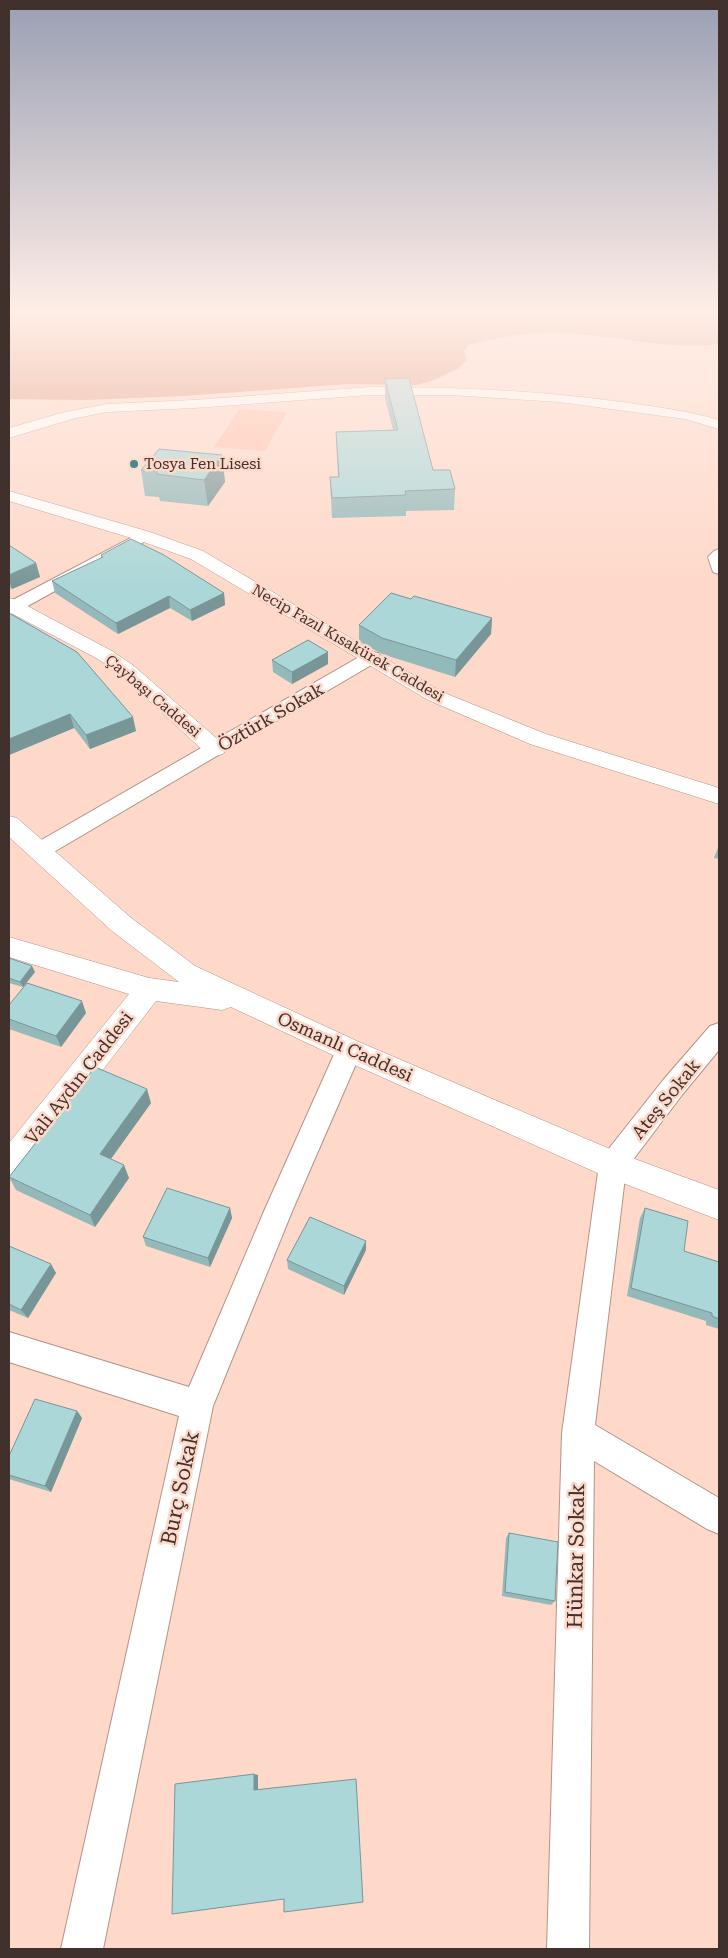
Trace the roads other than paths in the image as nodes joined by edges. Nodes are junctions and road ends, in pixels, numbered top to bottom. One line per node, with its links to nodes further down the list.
1 (186, 404): 4 (street)
2 (610, 404): 3 (street)
3 (719, 425)
4 (9, 433)
5 (9, 496): 6 (street, Necip Fazıl Kısakürek Caddesi)
6 (144, 536): 9 (street); 10 (street, Necip Fazıl Kısakürek Caddesi)
7 (719, 554): 8 (street)
8 (719, 569)
9 (10, 606): 11 (street, Çaybaşı Caddesi)
10 (372, 657): 11 (street, Öztürk Sokak); 12 (street, Necip Fazıl Kısakürek Caddesi)
11 (215, 749): 14 (street, Öztürk Sokak)
12 (719, 796)
13 (9, 824): 14 (street, Osmanlı Caddesi)
14 (39, 850): 17 (street, Osmanlı Caddesi)
15 (9, 946): 16 (street)
16 (149, 989): 17 (street); 21 (street, Vali Aydın Caddesi)
17 (248, 1003): 19 (street, Osmanlı Caddesi)
18 (719, 1033): 20 (street, Ateş Sokak)
19 (349, 1050): 20 (street, Osmanlı Caddesi); 24 (street, Burç Sokak)
20 (613, 1165): 22 (street, Osmanlı Caddesi); 25 (street, Hünkar Sokak)
21 (9, 1167)
22 (719, 1204)
23 (9, 1347): 24 (street)
24 (197, 1406): 27 (street, Burç Sokak)
25 (578, 1433): 26 (street); 28 (street, Hünkar Sokak)
26 (719, 1517)
27 (82, 1949)
28 (568, 1949)

